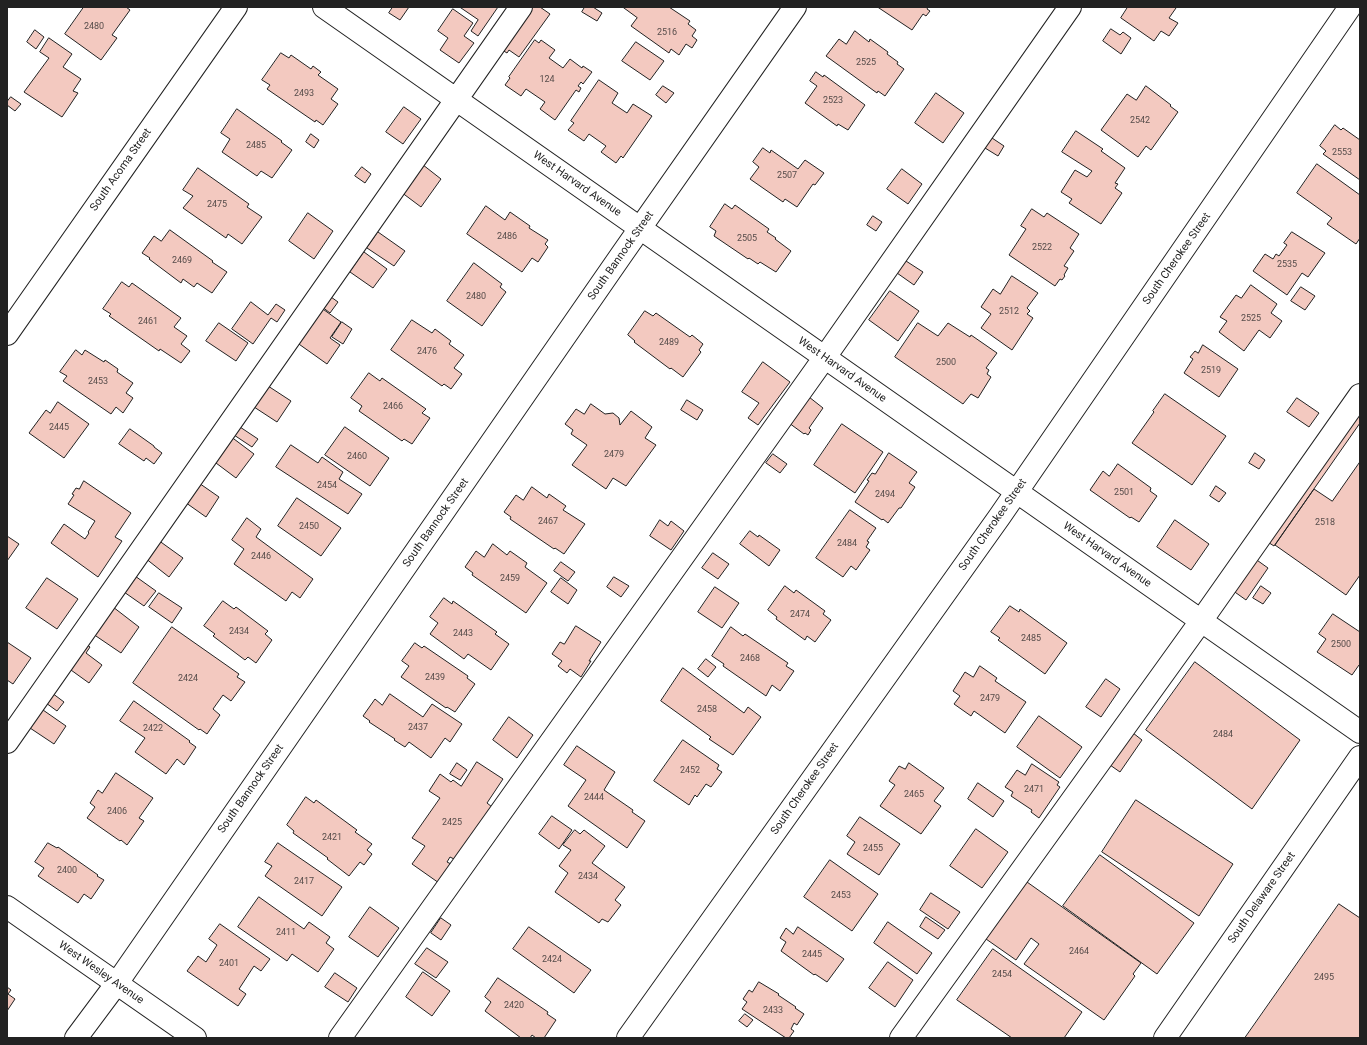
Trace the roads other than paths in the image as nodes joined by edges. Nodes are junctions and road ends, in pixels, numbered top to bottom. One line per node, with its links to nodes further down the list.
1 (236, 7): 9 (street, South Acoma Street)
2 (324, 7): 7 (street, West Harvard Avenue)
3 (521, 7): 7 (street)
4 (796, 7): 8 (street, South Bannock Street)
5 (1070, 7): 10 (street)
6 (1350, 7): 12 (street, South Cherokee Street)
7 (457, 100): 8 (street, West Harvard Avenue); 15 (street)
8 (640, 228): 10 (street, West Harvard Avenue); 18 (street, South Bannock Street)
9 (7, 334)
10 (824, 357): 12 (street, West Harvard Avenue); 21 (street)
11 (1360, 395): 13 (street)
12 (1016, 492): 13 (street, West Harvard Avenue); 22 (street, South Cherokee Street)
13 (1201, 621): 14 (street, West Harvard Avenue); 23 (street)
14 (1360, 732)
15 (7, 742)
16 (1360, 757): 24 (street, South Delaware Street)
17 (7, 907): 18 (street, West Wesley Avenue)
18 (117, 983): 19 (street, South Bannock Street); 20 (street, West Wesley Avenue)
19 (76, 1038)
20 (195, 1038)
21 (340, 1038)
22 (628, 1038)
23 (901, 1038)
24 (1165, 1038)

